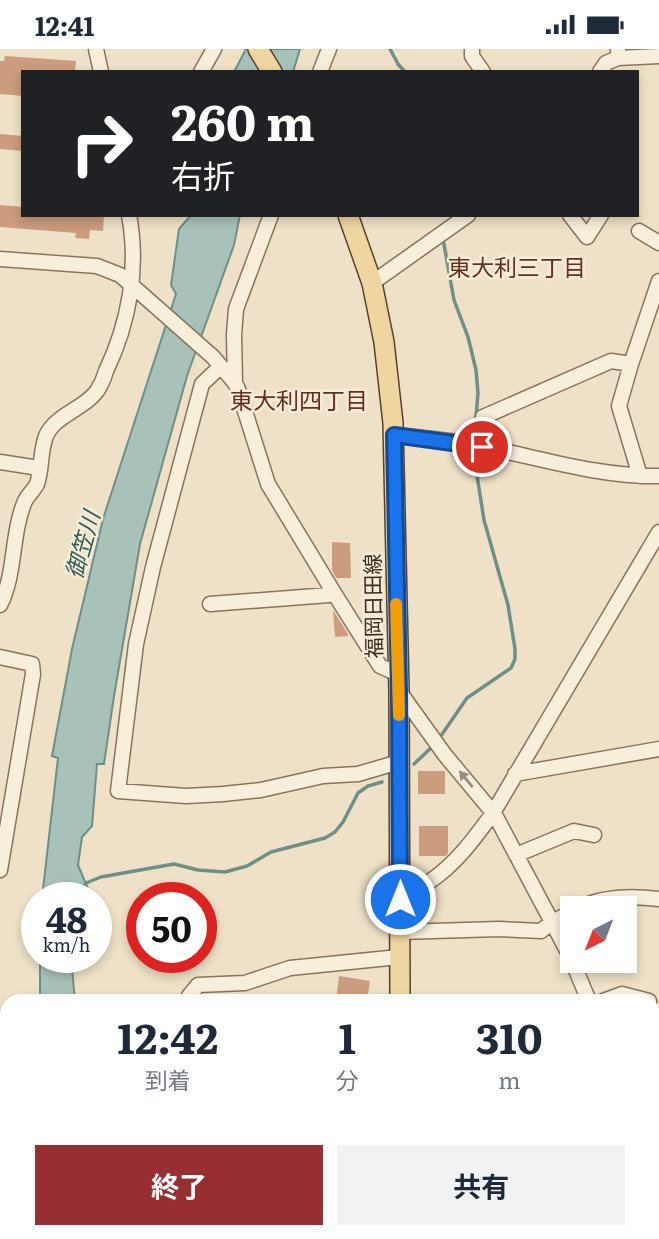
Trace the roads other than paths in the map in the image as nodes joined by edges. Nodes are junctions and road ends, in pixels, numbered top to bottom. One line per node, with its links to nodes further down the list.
1 (96, 49): 8 (street)
2 (214, 49): 9 (street)
3 (258, 49): 10 (main road)
4 (329, 49): 11 (street)
5 (472, 49): 12 (street)
6 (618, 53): 7 (street); 13 (street)
7 (653, 54)
8 (101, 70)
9 (202, 70)
10 (271, 70)
11 (321, 70)
12 (482, 70)
13 (601, 70)
14 (129, 217): 25 (street)
15 (270, 217): 28 (street)
16 (349, 217): 24 (main road, 福岡日田線)
17 (465, 217): 24 (street)
18 (572, 217): 19 (street)
19 (600, 217)
20 (639, 231): 21 (street)
21 (659, 243)
22 (0, 259): 25 (street)
23 (659, 281): 27 (street)
24 (372, 283): 29 (main road, 福岡日田線)
25 (133, 287): 26 (street); 32 (street)
26 (217, 362): 28 (street); 42 (street)
27 (631, 364): 30 (street); 33 (street)
28 (235, 383): 36 (street)
29 (394, 435): 30 (street); 40 (main road, 福岡日田線)
30 (477, 445): 33 (street)
31 (0, 462): 32 (street)
32 (39, 468): 38 (street)
33 (640, 476): 34 (street)
34 (659, 476)
35 (658, 536): 43 (street)
36 (334, 593): 37 (street); 40 (street)
37 (210, 604)
38 (0, 605)
39 (0, 657): 46 (street)
40 (398, 682): 42 (main road, 福岡日田線); 44 (street, one-way to 40)
41 (659, 749): 43 (street)
42 (399, 762): 50 (main road, 福岡日田線)
43 (515, 774): 44 (street)
44 (493, 813): 47 (street); 50 (street)
45 (594, 835): 47 (street)
46 (1, 853): 48 (street)
47 (516, 855): 53 (street)
48 (0, 870)
49 (637, 898): 51 (street)
50 (400, 899): 54 (main road, 福岡日田線)
51 (659, 899)
52 (560, 918): 53 (street)
53 (552, 922): 54 (street); 58 (street)
54 (400, 932): 55 (main road, 福岡日田線)
55 (400, 957): 56 (street); 57 (main road, 福岡日田線)
56 (191, 994)
57 (400, 994)
58 (586, 994)

